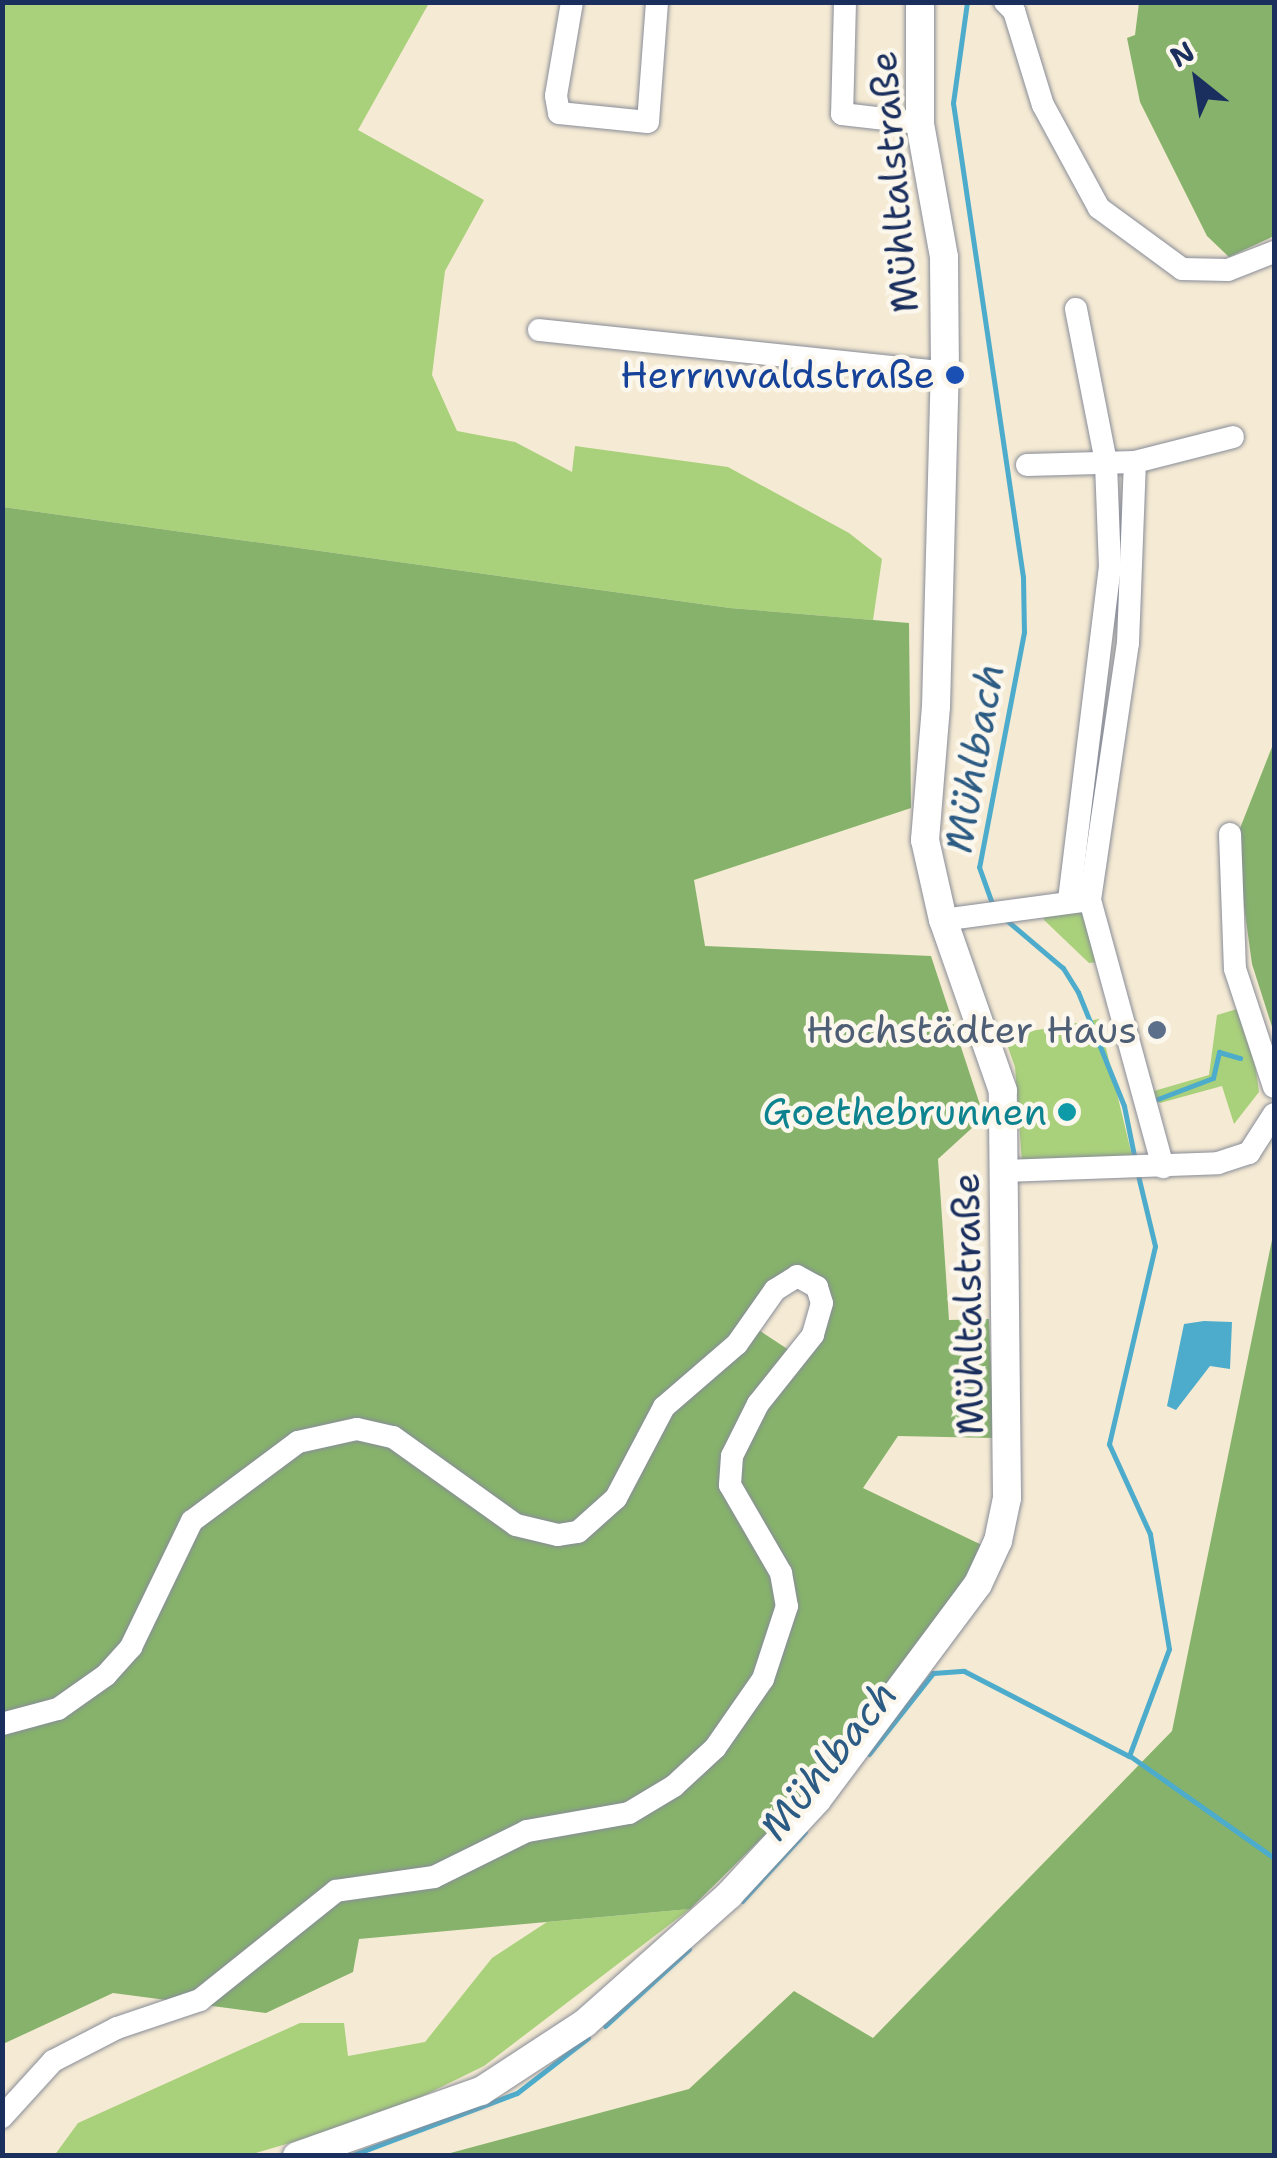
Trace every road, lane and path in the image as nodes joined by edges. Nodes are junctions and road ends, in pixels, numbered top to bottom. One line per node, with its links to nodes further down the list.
1 (572, 2): 2 (street)
2 (657, 2)
3 (845, 2): 6 (street)
4 (920, 2): 6 (main road, Mühltalstraße)
5 (1005, 2): 7 (street)
6 (920, 123): 10 (main road, Mühltalstraße)
7 (1274, 252)
8 (1076, 309): 12 (street)
9 (539, 330): 10 (street)
10 (945, 373): 18 (main road, Mühltalstraße)
11 (1234, 437): 13 (street)
12 (1106, 462): 13 (street); 14 (street); 15 (street)
13 (1135, 462): 15 (street)
14 (1027, 465)
15 (1116, 642): 17 (street)
16 (1230, 834): 19 (street)
17 (1080, 900): 18 (street); 21 (street)
18 (943, 920): 22 (main road, Mühltalstraße)
19 (1274, 1087)
20 (1274, 1114): 21 (street)
21 (1143, 1169): 22 (street)
22 (1004, 1170): 25 (main road, Mühltalstraße)
23 (2, 1724): 24 (street)
24 (2, 2117)
25 (297, 2156)

